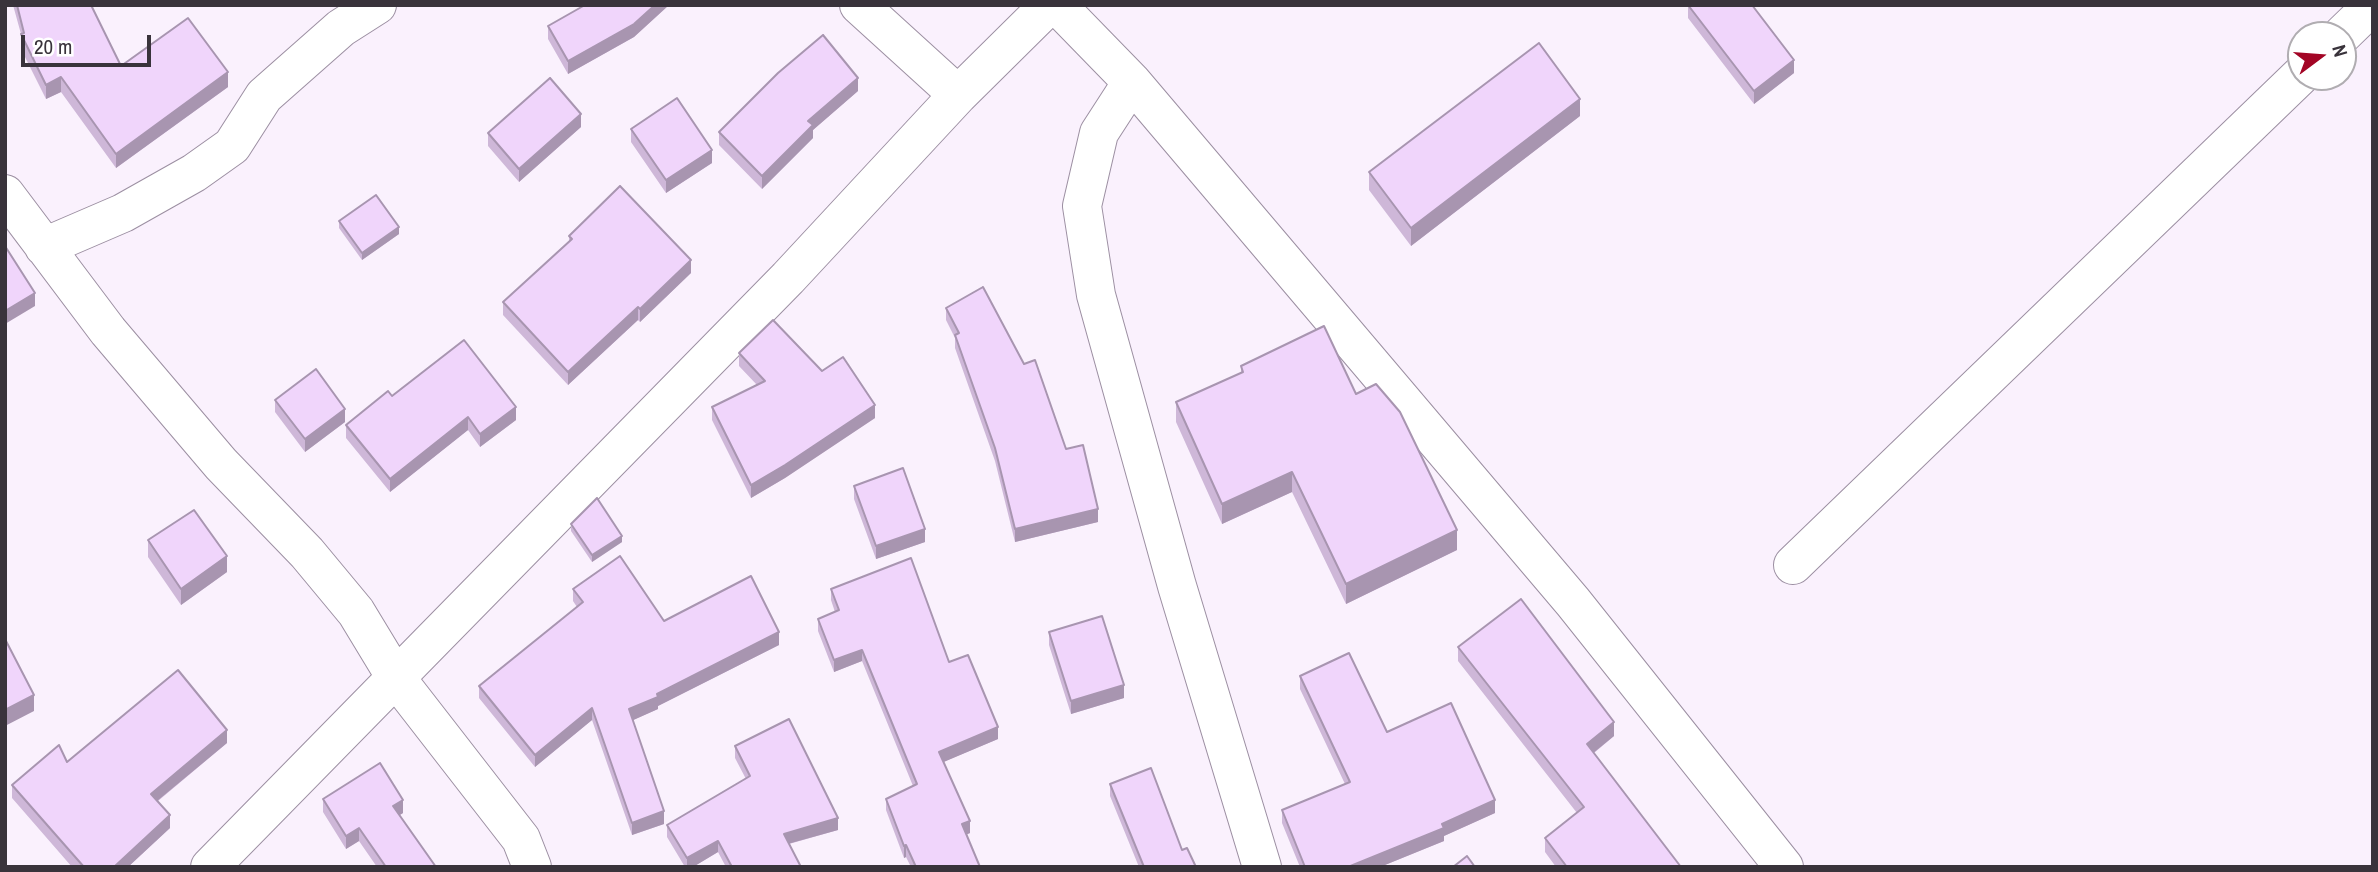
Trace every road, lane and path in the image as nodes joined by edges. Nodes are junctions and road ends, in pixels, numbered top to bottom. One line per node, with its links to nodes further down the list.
1 (377, 5): 11 (street)
2 (859, 5): 9 (street)
3 (1049, 5): 9 (street)
4 (1057, 5): 7 (street)
5 (2373, 5): 6 (street)
6 (2356, 21)
7 (1132, 82): 16 (street); 17 (street)
8 (2287, 89): 12 (street)
9 (958, 95): 13 (street)
10 (5, 194): 11 (street)
11 (44, 247): 13 (street)
12 (1793, 565)
13 (396, 678): 14 (street); 15 (street)
14 (210, 867)
15 (532, 867)
16 (1262, 867)
17 (1784, 867)

